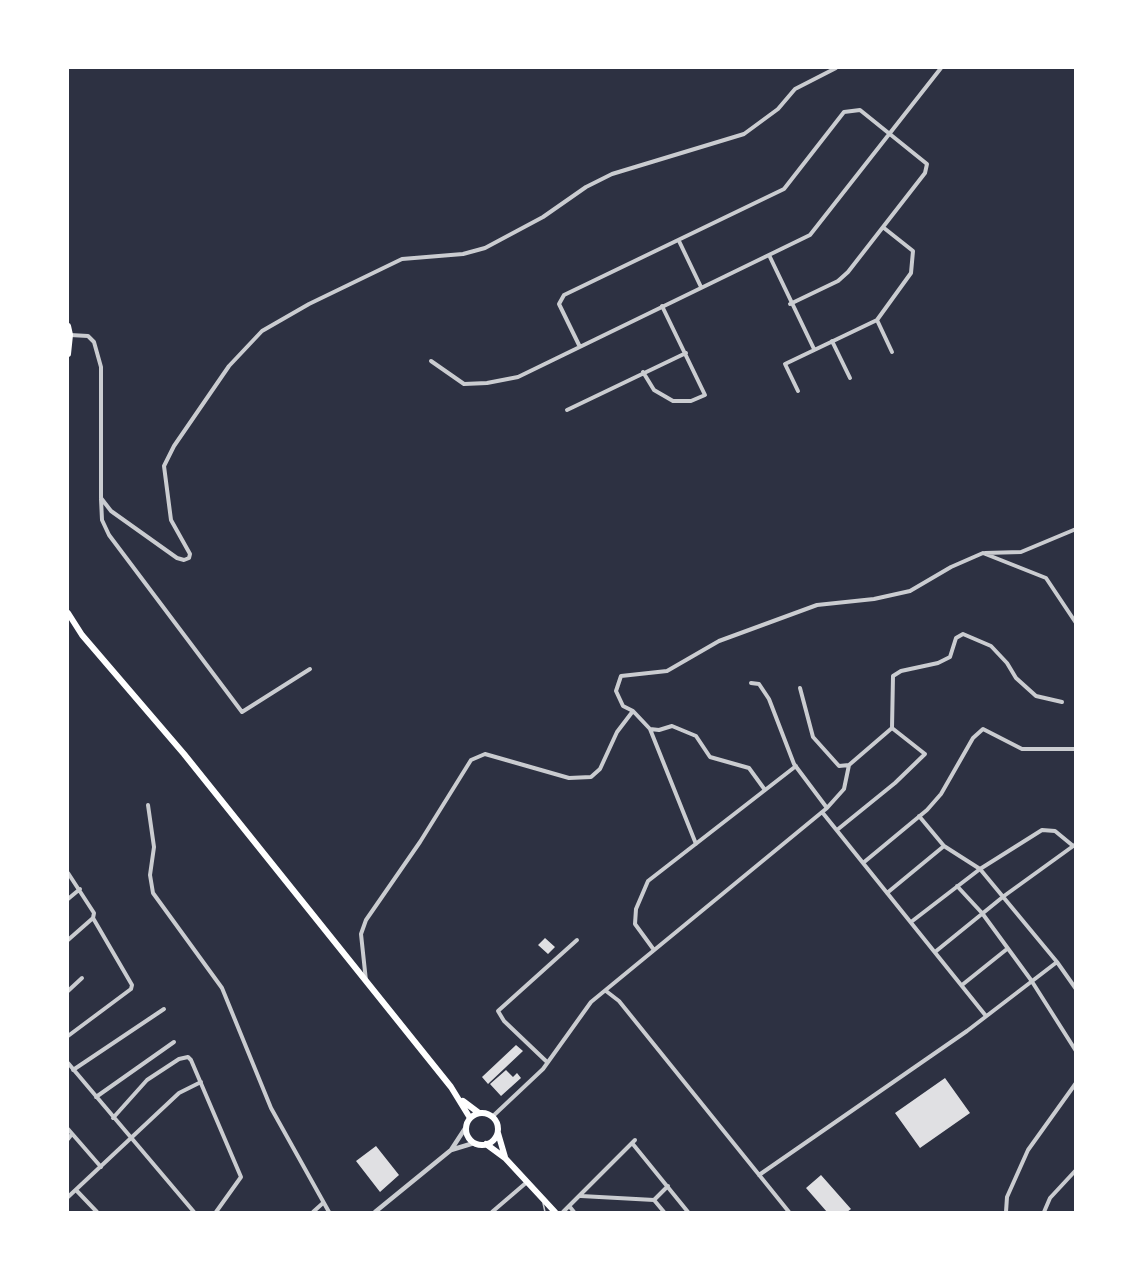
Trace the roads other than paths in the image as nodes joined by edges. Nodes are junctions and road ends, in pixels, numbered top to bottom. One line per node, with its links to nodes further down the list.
1 (836, 68): 24 (street)
2 (941, 68): 3 (street)
3 (891, 134): 4 (street); 5 (street); 6 (street)
4 (884, 228): 8 (street); 10 (street)
5 (679, 241): 7 (street); 14 (street)
6 (769, 255): 7 (street); 8 (street)
7 (701, 287): 9 (street)
8 (790, 304): 15 (street)
9 (663, 306): 14 (street); 16 (street)
10 (877, 320): 13 (street); 17 (street)
11 (68, 326): 12 (main road)
12 (70, 335): 18 (main road); 24 (street)
13 (832, 341): 15 (street); 21 (street)
14 (579, 345): 19 (street)
15 (814, 350): 22 (street)
16 (686, 352): 20 (street); 20 (street)
17 (892, 352)
18 (68, 354)
19 (431, 361)
20 (643, 372): 23 (street)
21 (850, 378)
22 (798, 391)
23 (567, 410)
24 (101, 498): 29 (street)
25 (1076, 529): 26 (street)
26 (982, 553): 28 (street); 33 (street)
27 (68, 613): 67 (main road)
28 (1076, 623)
29 (310, 669)
30 (751, 683): 38 (street)
31 (800, 688): 37 (street)
32 (1062, 702): 34 (street)
33 (633, 711): 35 (street); 67 (street)
34 (892, 728): 37 (street); 44 (street)
35 (650, 729): 39 (street); 45 (street)
36 (1076, 749): 43 (street)
37 (849, 765): 41 (street)
38 (796, 766): 39 (street); 41 (street)
39 (765, 790): 45 (street)
40 (148, 805): 108 (street)
41 (827, 807): 42 (street)
42 (822, 812): 44 (street); 62 (street)
43 (919, 816): 47 (street); 48 (street)
44 (837, 830): 48 (street)
45 (696, 844): 62 (street)
46 (1074, 845): 49 (street); 54 (street)
47 (944, 846): 49 (street); 53 (street)
48 (863, 863): 53 (street)
49 (980, 869): 51 (street); 54 (street)
50 (68, 873): 52 (street)
51 (957, 885): 56 (street); 58 (street)
52 (80, 889): 55 (street); 57 (street)
53 (887, 893): 58 (street)
54 (1004, 896): 56 (street); 64 (street)
55 (68, 899)
56 (982, 913): 61 (street); 63 (street)
57 (93, 918): 59 (street); 74 (street)
58 (911, 922): 63 (street)
59 (68, 940)
60 (577, 940): 77 (street)
61 (1007, 948): 66 (street); 68 (street)
62 (654, 950): 71 (street)
63 (935, 952): 68 (street)
64 (1057, 962): 66 (street); 69 (street)
65 (82, 978): 70 (street)
66 (1030, 980): 73 (street); 76 (street)
67 (366, 981): 83 (main road)
68 (962, 985): 73 (street)
69 (1076, 989)
70 (68, 991)
71 (606, 991): 77 (street); 100 (street)
72 (164, 1009): 79 (street)
73 (986, 1016): 100 (street)
74 (68, 1036)
75 (174, 1042): 82 (street)
76 (1076, 1051)
77 (547, 1062): 85 (street)
78 (68, 1063): 79 (street)
79 (73, 1070): 82 (street)
80 (201, 1082): 86 (street); 93 (street); 112 (street)
81 (1076, 1083): 124 (street)
82 (96, 1097): 86 (street)
83 (462, 1100): 84 (main road); 87 (main road)
84 (479, 1113): 85 (main road); 87 (main road)
85 (492, 1117): 90 (main road)
86 (113, 1118): 93 (street)
87 (470, 1118): 88 (main road)
88 (466, 1127): 94 (main road); 96 (street)
89 (68, 1129): 91 (street)
90 (497, 1131): 95 (main road); 97 (main road)
91 (72, 1134): 92 (street); 98 (street)
92 (68, 1139)
93 (131, 1140): 98 (street); 111 (street)
94 (474, 1143): 95 (main road); 96 (street)
95 (486, 1144): 97 (main road)
96 (451, 1150): 115 (street)
97 (505, 1158): 101 (main road)
98 (101, 1167): 103 (street)
99 (1076, 1170): 125 (street)
100 (759, 1175): 123 (street)
101 (528, 1182): 104 (main road); 116 (street)
102 (668, 1186): 105 (street); 107 (street); 122 (street)
103 (76, 1190): 106 (street); 110 (street)
104 (541, 1196): 117 (lane); 118 (main road)
105 (580, 1196): 107 (street); 109 (street)
106 (68, 1197)
107 (654, 1200): 121 (street)
108 (324, 1203): 113 (street); 114 (street)
109 (570, 1208): 119 (street); 120 (street)
110 (96, 1212)
111 (194, 1212)
112 (216, 1212)
113 (313, 1212)
114 (329, 1212)
115 (375, 1212)
116 (492, 1212)
117 (545, 1212)
118 (555, 1212)
119 (563, 1212)
120 (574, 1212)
121 (664, 1212)
122 (688, 1212)
123 (789, 1212)
124 (1006, 1212)
125 (1044, 1212)

